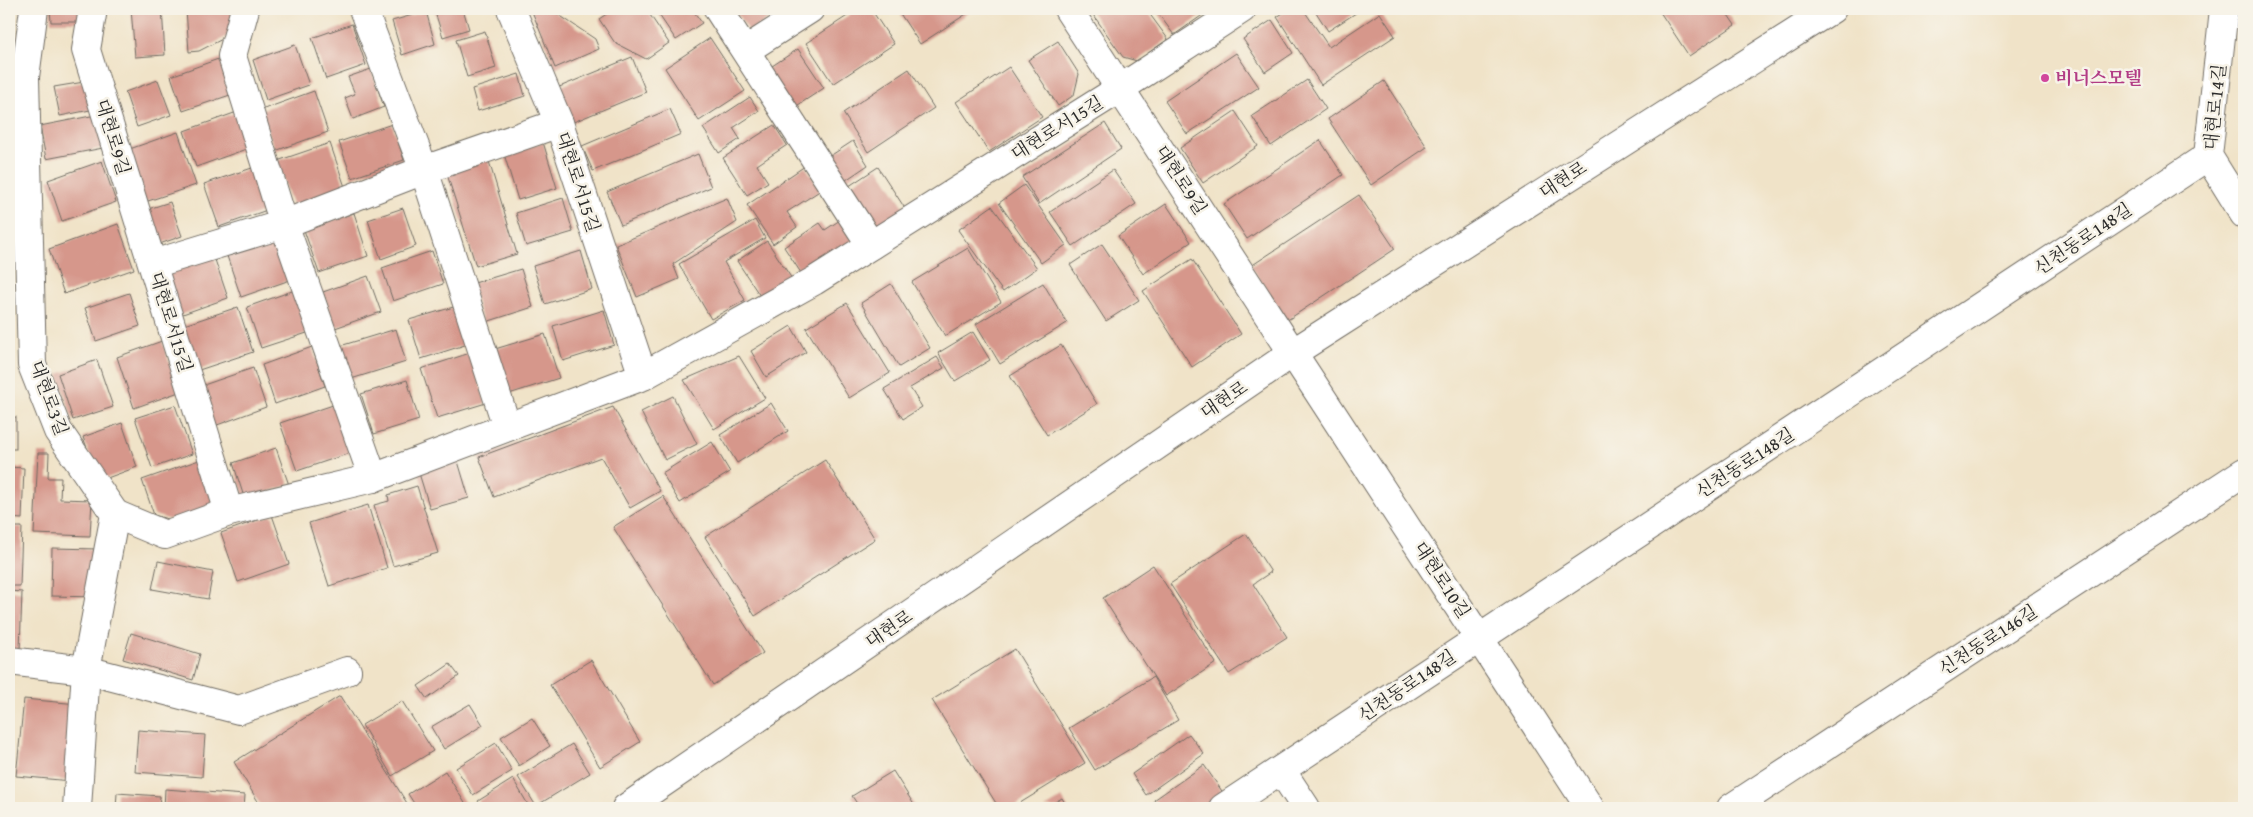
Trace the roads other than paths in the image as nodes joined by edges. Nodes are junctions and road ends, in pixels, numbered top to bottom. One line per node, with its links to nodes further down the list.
1 (34, 9): 13 (street, 대현로3길)
2 (93, 9): 21 (street, 대현로9길)
3 (245, 9): 19 (street)
4 (363, 9): 17 (street)
5 (511, 9): 15 (street)
6 (718, 9): 12 (street)
7 (810, 9): 12 (street)
8 (1068, 9): 14 (street, 대현로9길)
9 (1242, 9): 14 (street, 대현로서15길)
10 (1832, 9): 22 (street, 대현로)
11 (2231, 22): 16 (street, 대현로14길)
12 (746, 50): 20 (street)
13 (17, 77): 28 (street, 대현로3길)
14 (1121, 88): 20 (street, 대현로서15길); 22 (street, 대현로9길)
15 (559, 123): 17 (street, 대현로서15길); 23 (street, 대현로서15길)
16 (2208, 156): 18 (street, 대현로14길); 29 (street, 신천동로148길)
17 (424, 170): 19 (street, 대현로서15길); 24 (street)
18 (2244, 214)
19 (284, 224): 21 (street, 대현로서15길); 26 (street)
20 (871, 245): 23 (street, 대현로서15길)
21 (153, 264): 27 (street, 대현로서15길)
22 (1294, 352): 29 (street, 대현로10길); 35 (street, 대현로)
23 (643, 376): 24 (street, 대현로서15길)
24 (507, 427): 26 (street, 대현로서15길)
25 (2244, 472): 39 (street, 신천동로146길)
26 (373, 478): 27 (street, 대현로서15길)
27 (230, 512): 28 (street, 대현로서15길)
28 (115, 514): 31 (street)
29 (1479, 638): 33 (street, 신천동로148길); 38 (street, 대현로10길)
30 (9, 660): 31 (street)
31 (86, 670): 32 (street); 34 (street)
32 (348, 671)
33 (1281, 770): 36 (street, 신천동로148길); 37 (street)
34 (77, 808)
35 (626, 808)
36 (1223, 808)
37 (1306, 808)
38 (1590, 808)
39 (1731, 808)

